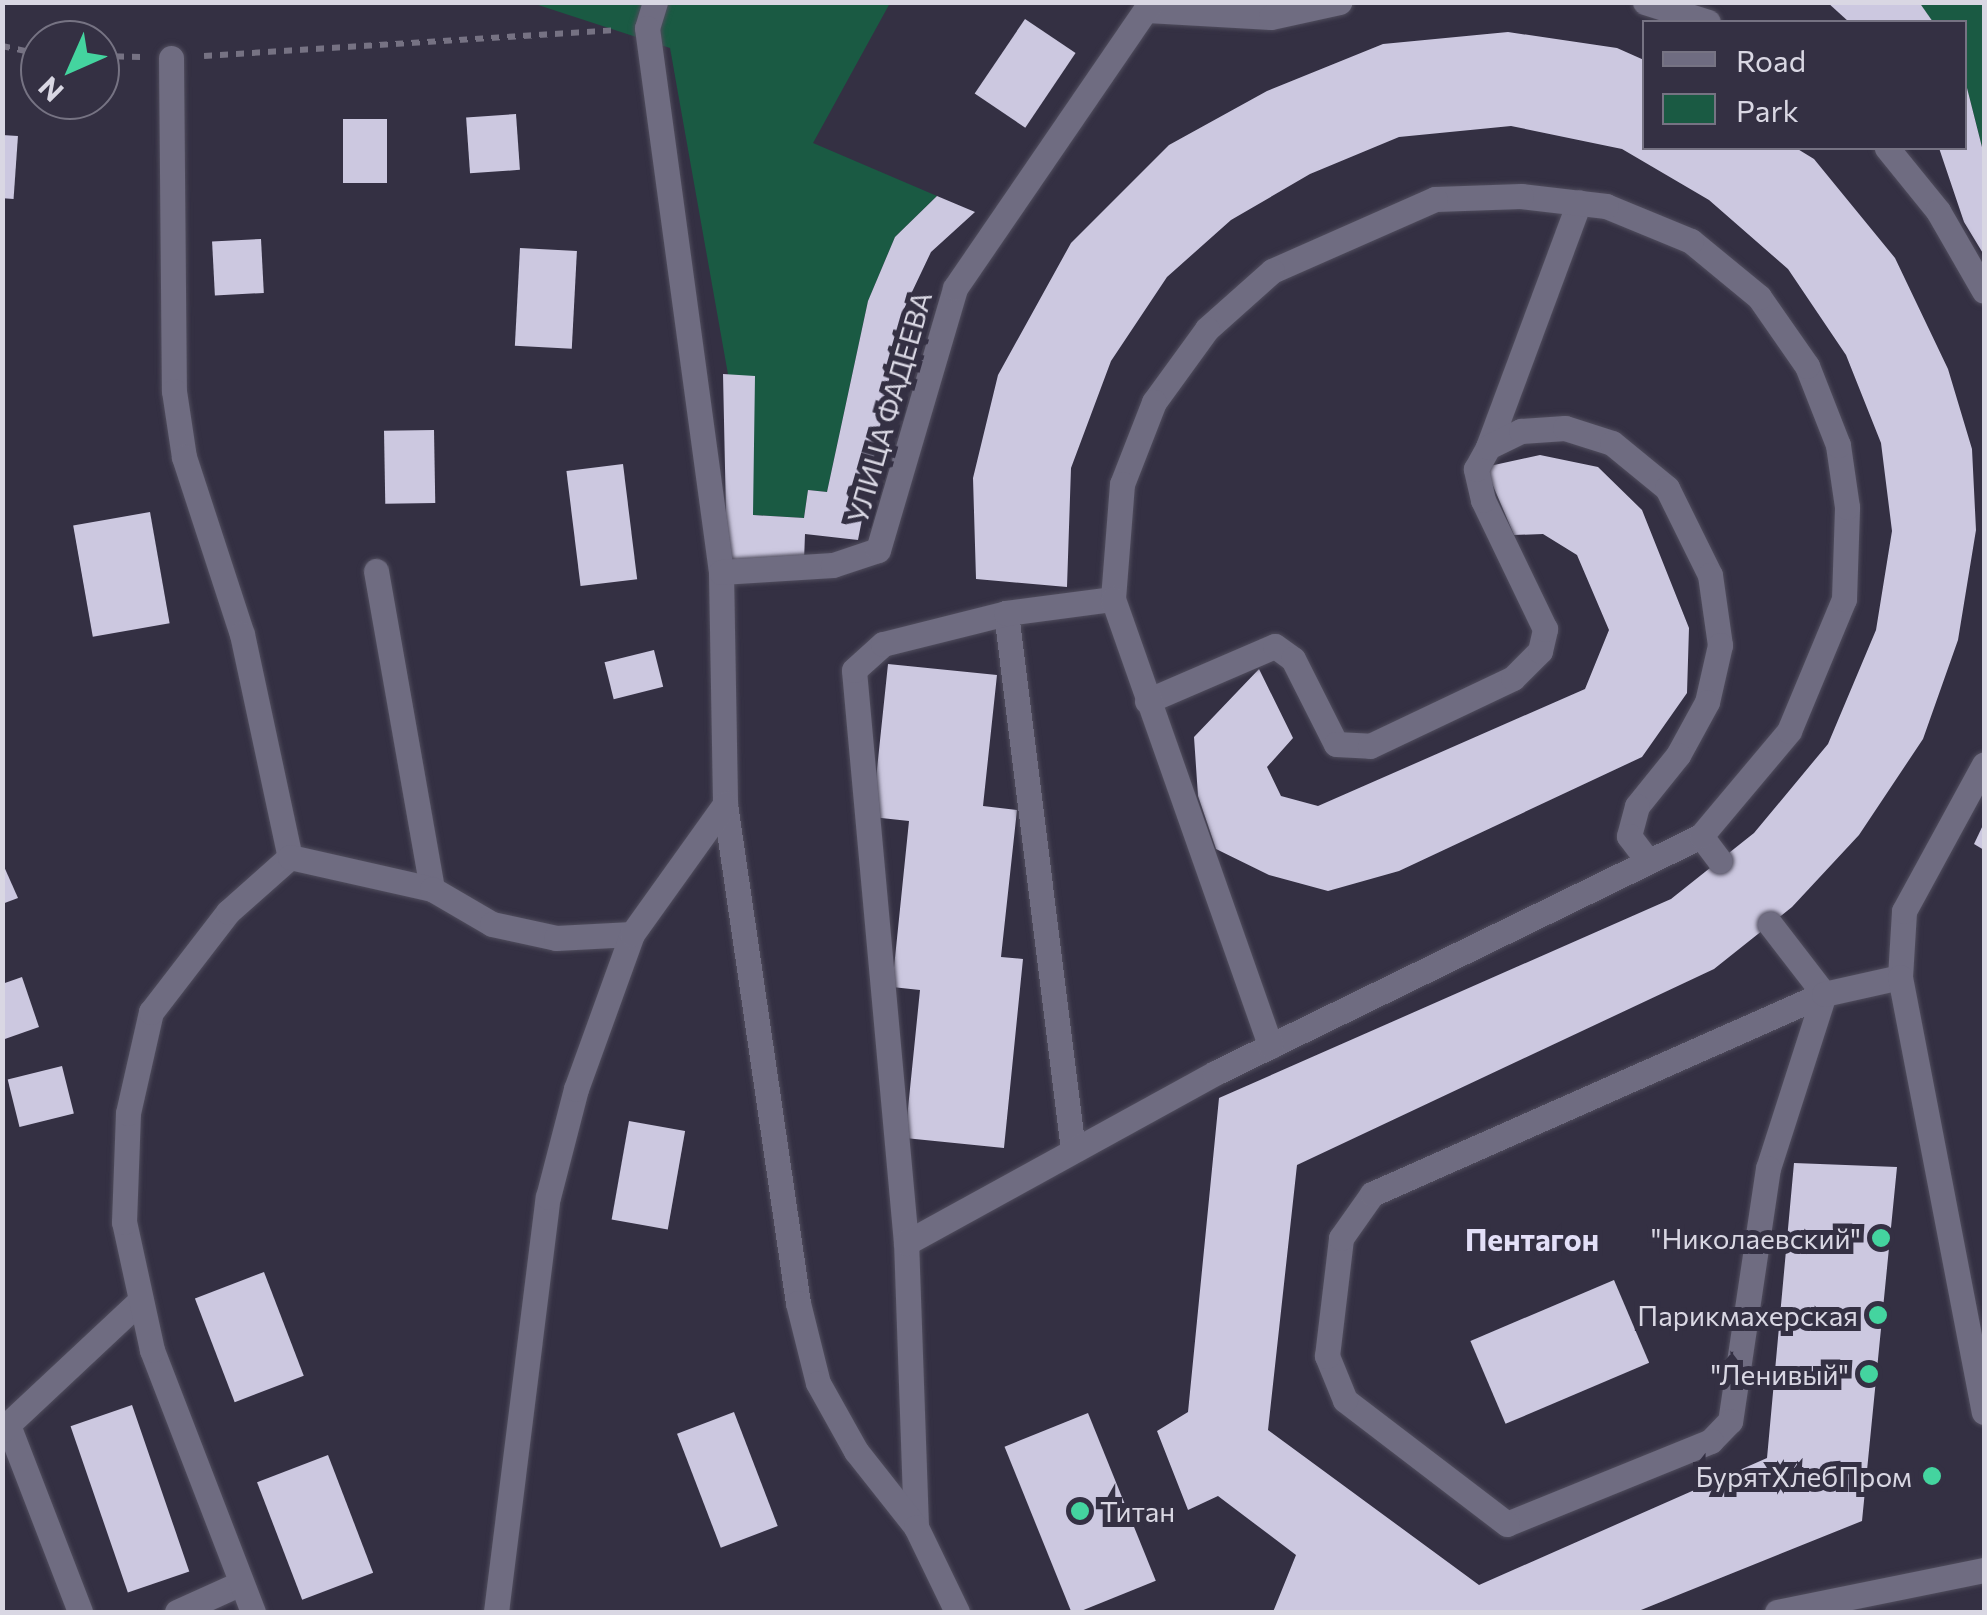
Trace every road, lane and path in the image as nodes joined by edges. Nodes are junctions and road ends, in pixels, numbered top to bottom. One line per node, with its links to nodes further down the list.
1 (655, 2): 6 (street)
2 (1340, 2): 4 (street)
3 (1645, 2): 5 (street)
4 (1149, 6): 14 (street, УЛИЦА ФАДЕЕВА)
5 (1702, 20)
6 (646, 28): 8 (path); 14 (street)
7 (120, 57): 8 (path)
8 (171, 58): 21 (street)
9 (1889, 150): 11 (street)
10 (1580, 202): 12 (street); 15 (street); 20 (street)
11 (1984, 291)
12 (1488, 447): 17 (street); 23 (street)
13 (376, 571): 24 (street)
14 (721, 572): 19 (street)
15 (1114, 599): 16 (street); 17 (street)
16 (1006, 613): 30 (street); 31 (street)
17 (1148, 701): 29 (street)
18 (1984, 764): 27 (street)
19 (725, 804): 26 (street); 35 (street)
20 (1700, 836): 22 (street); 23 (street)
21 (290, 856): 24 (street); 32 (street)
22 (1720, 860)
23 (1648, 861): 29 (street)
24 (432, 889): 26 (street)
25 (1770, 924): 28 (street)
26 (632, 934): 42 (street)
27 (1900, 977): 28 (street); 33 (street)
28 (1824, 994): 28 (street)
29 (1270, 1046): 30 (street)
30 (1073, 1150): 31 (street)
31 (906, 1244): 35 (street)
32 (142, 1300): 34 (street); 37 (street)
33 (1984, 1412)
34 (5, 1428): 39 (street)
35 (916, 1526): 43 (street)
36 (1984, 1570): 38 (street)
37 (242, 1583): 40 (street); 41 (street)
38 (1859, 1602): 44 (street)
39 (80, 1612)
40 (177, 1612)
41 (253, 1612)
42 (496, 1612)
43 (957, 1612)
44 (1777, 1612)

